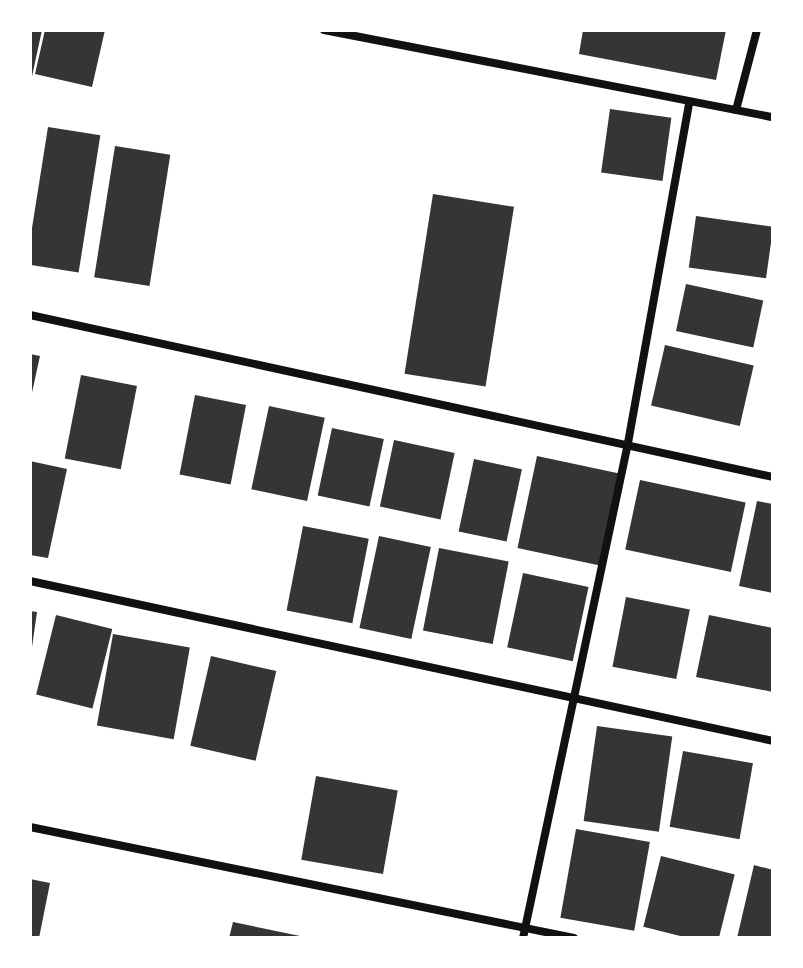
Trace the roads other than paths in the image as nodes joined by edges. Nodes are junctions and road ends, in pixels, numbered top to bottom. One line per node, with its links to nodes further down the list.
1 (324, 30): 3 (street)
2 (757, 30): 4 (street)
3 (689, 103): 4 (street); 7 (street)
4 (736, 110): 5 (street)
5 (773, 117)
6 (30, 315): 7 (street)
7 (628, 443): 8 (street); 10 (street)
8 (773, 477)
9 (30, 581): 10 (street)
10 (573, 698): 11 (street); 13 (street)
11 (773, 741)
12 (30, 827): 13 (street)
13 (525, 927): 14 (street); 15 (street)
14 (523, 938)
15 (574, 938)

